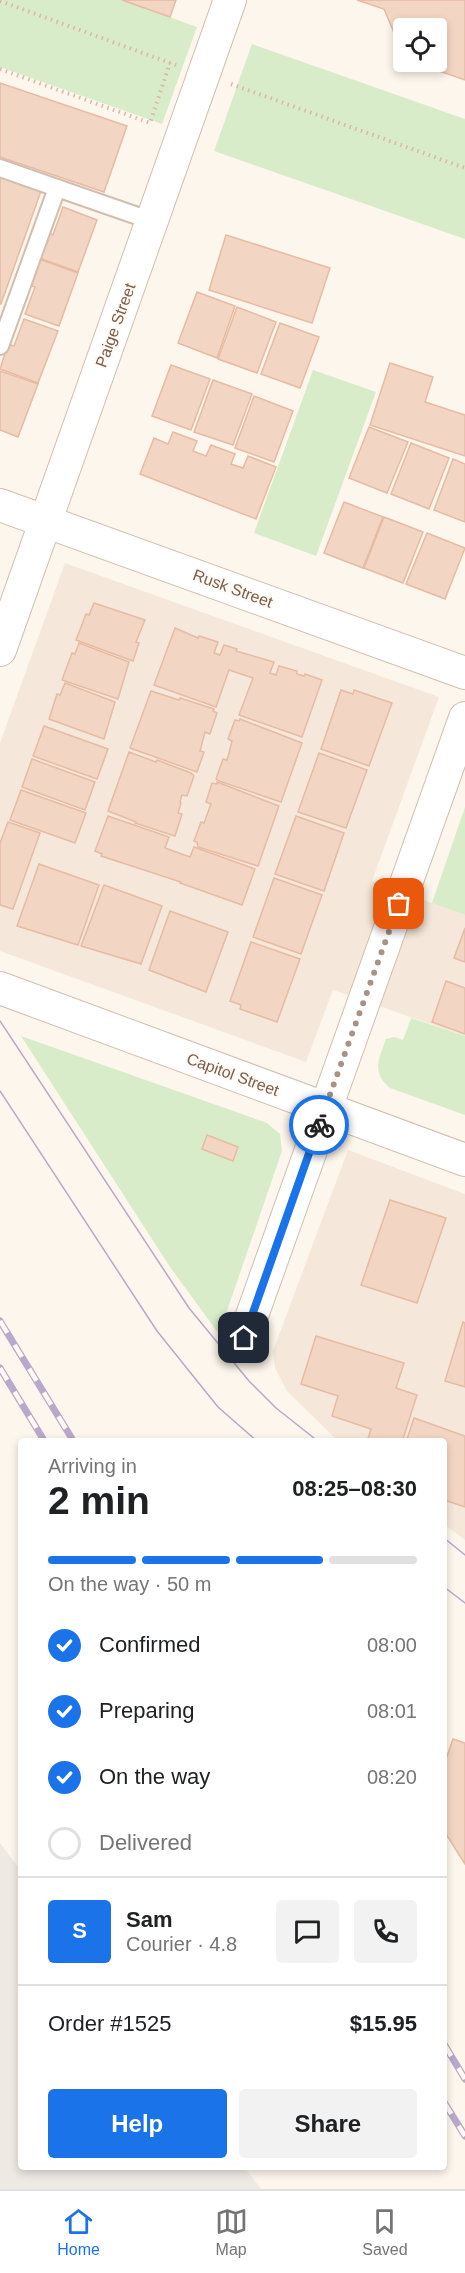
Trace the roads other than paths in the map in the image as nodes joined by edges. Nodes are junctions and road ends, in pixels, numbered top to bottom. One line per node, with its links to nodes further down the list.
1 (231, 0): 4 (street, Paige Street)
2 (0, 168): 3 (lane)
3 (57, 188): 4 (lane); 5 (lane)
4 (152, 221): 7 (street, Paige Street)
5 (0, 346)
6 (0, 505): 7 (street, Rusk Street)
7 (45, 521): 8 (street, Paige Street); 9 (street, Rusk Street)
8 (0, 650)
9 (465, 673)
10 (465, 718): 12 (street)
11 (0, 988): 12 (street, Capitol Street)
12 (325, 1108): 13 (street, Capitol Street); 14 (street)
13 (465, 1160)
14 (244, 1338)

